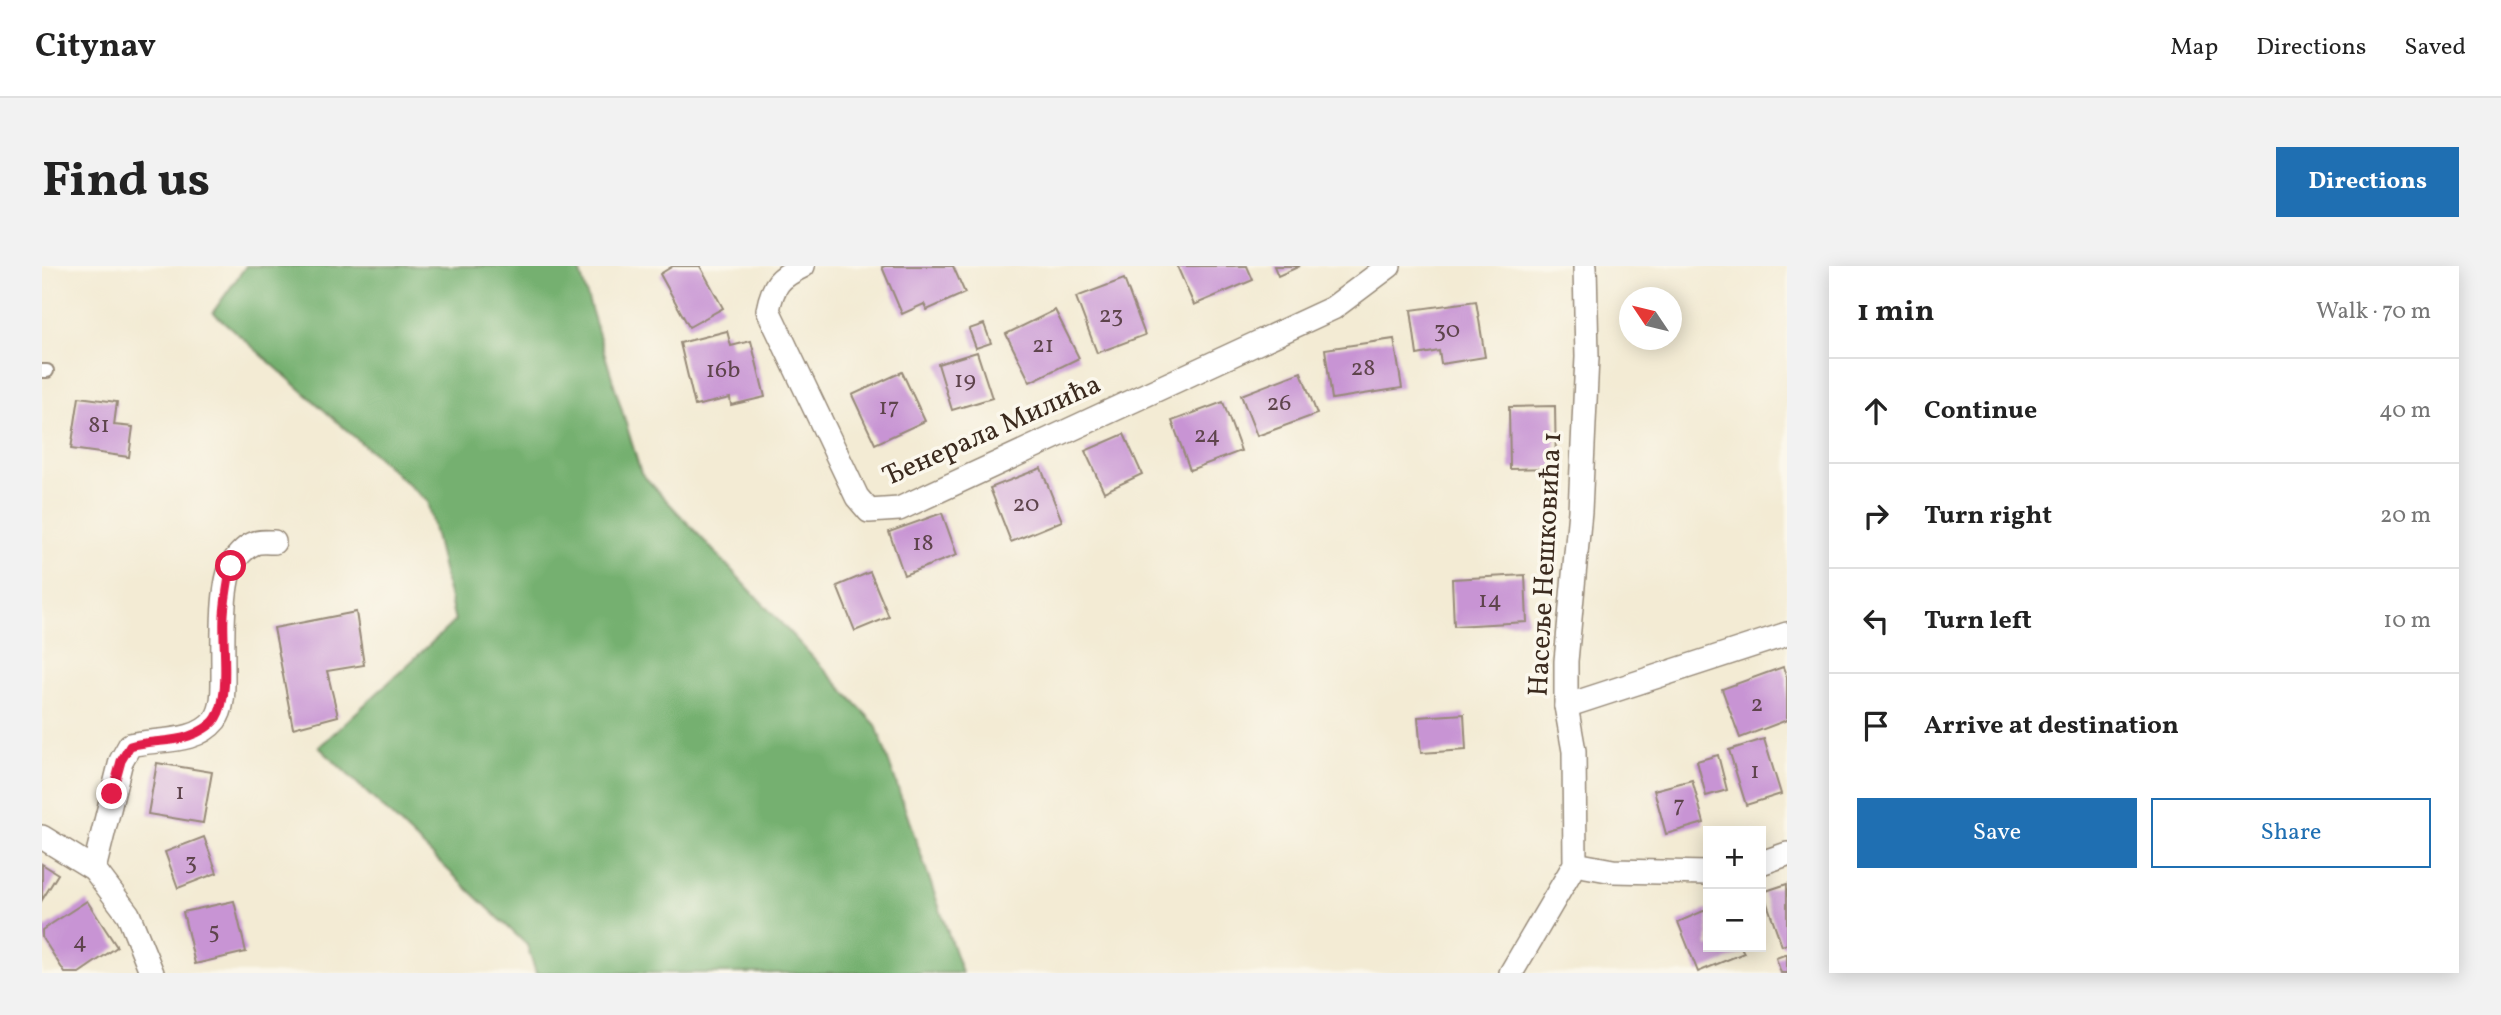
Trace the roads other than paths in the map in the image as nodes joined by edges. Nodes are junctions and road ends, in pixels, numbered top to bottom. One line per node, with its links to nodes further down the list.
1 (803, 266): 2 (street, Ђенерала Милића)
2 (1389, 266)
3 (1585, 266): 6 (street, Насеље Нешковића 1)
4 (274, 542): 11 (street)
5 (1787, 634): 6 (street)
6 (1566, 706): 10 (street, Насеље Нешковића 1)
7 (42, 837): 11 (street)
8 (1787, 854): 9 (street)
9 (1766, 861)
10 (1575, 864): 12 (street); 14 (street)
11 (94, 869): 13 (street)
12 (1703, 873)
13 (152, 973)
14 (1511, 973)

